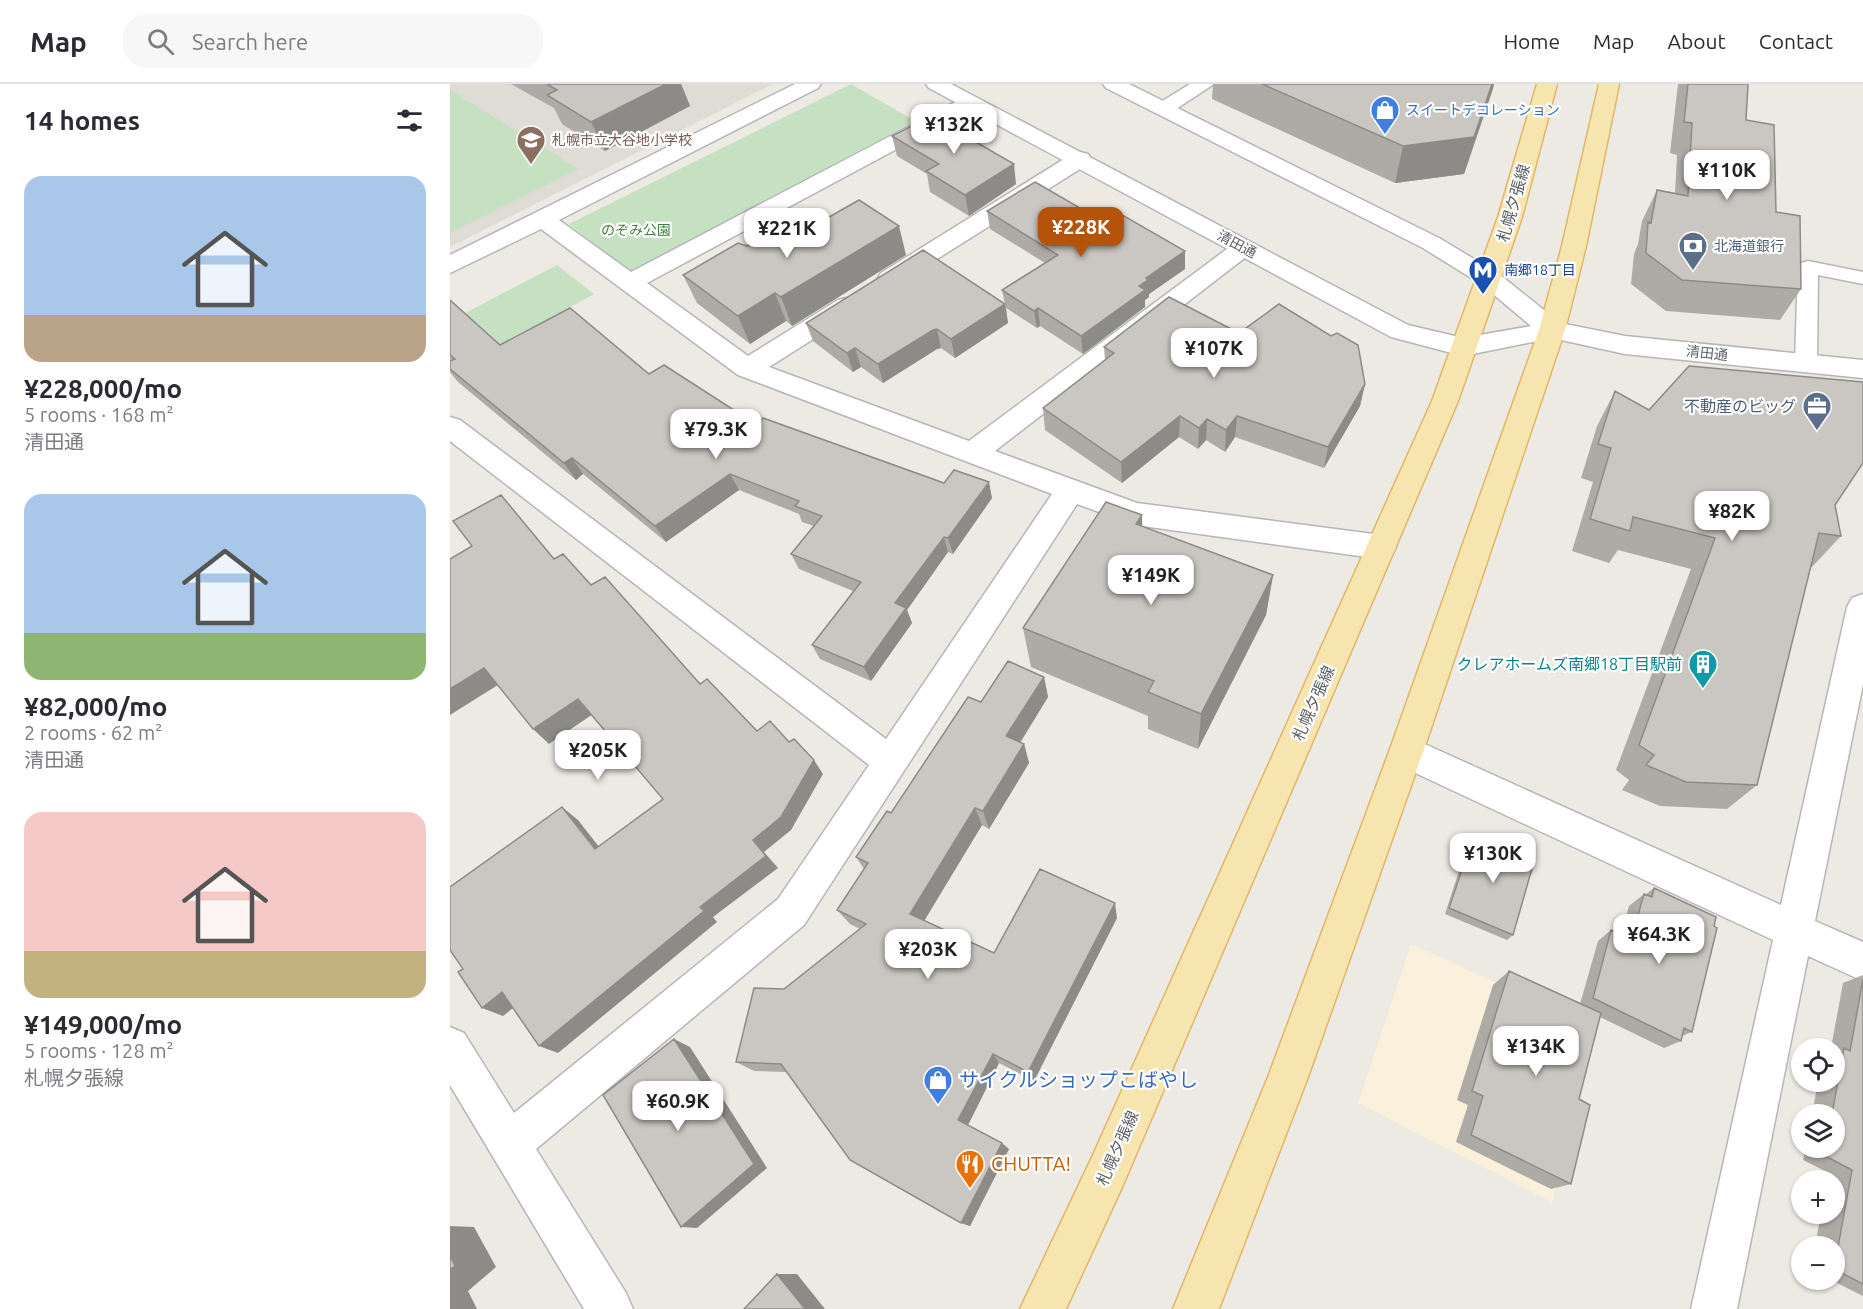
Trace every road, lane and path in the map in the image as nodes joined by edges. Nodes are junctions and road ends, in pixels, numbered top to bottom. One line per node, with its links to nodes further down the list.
1 (812, 84): 10 (street)
2 (936, 84): 7 (street, 清田通)
3 (1113, 84): 8 (street, 清田通)
4 (1204, 84): 8 (street)
5 (1546, 84): 14 (main road, 札幌夕張線)
6 (1609, 84): 16 (main road)
7 (970, 102): 9 (street, 清田通); 15 (street)
8 (1163, 109): 14 (street, 清田通)
9 (1080, 159): 11 (street, 清田通); 19 (street)
10 (543, 219): 12 (street); 15 (street)
11 (1243, 248): 17 (street, 清田通); 22 (street)
12 (450, 266)
13 (1863, 278): 18 (lane)
14 (1490, 279): 16 (street, 清田通); 17 (main road, 札幌夕張線)
15 (630, 282): 19 (street)
16 (1552, 330): 17 (street, 清田通); 18 (street, 清田通); 26 (main road)
17 (1464, 347): 24 (main road, 札幌夕張線)
18 (1806, 363): 20 (street, 清田通)
19 (747, 369): 22 (street)
20 (1863, 369)
21 (450, 427): 27 (street)
22 (971, 454): 23 (street)
23 (1070, 491): 24 (street); 27 (street)
24 (1381, 547): 33 (main road, 札幌夕張線)
25 (1863, 607): 28 (street)
26 (1407, 752): 28 (street); 34 (main road)
27 (892, 763): 31 (street)
28 (1793, 930): 29 (street); 35 (street)
29 (1863, 962)
30 (450, 1047): 31 (street)
31 (509, 1144): 32 (street)
32 (610, 1309)
33 (1043, 1309)
34 (1196, 1309)
35 (1714, 1309)

